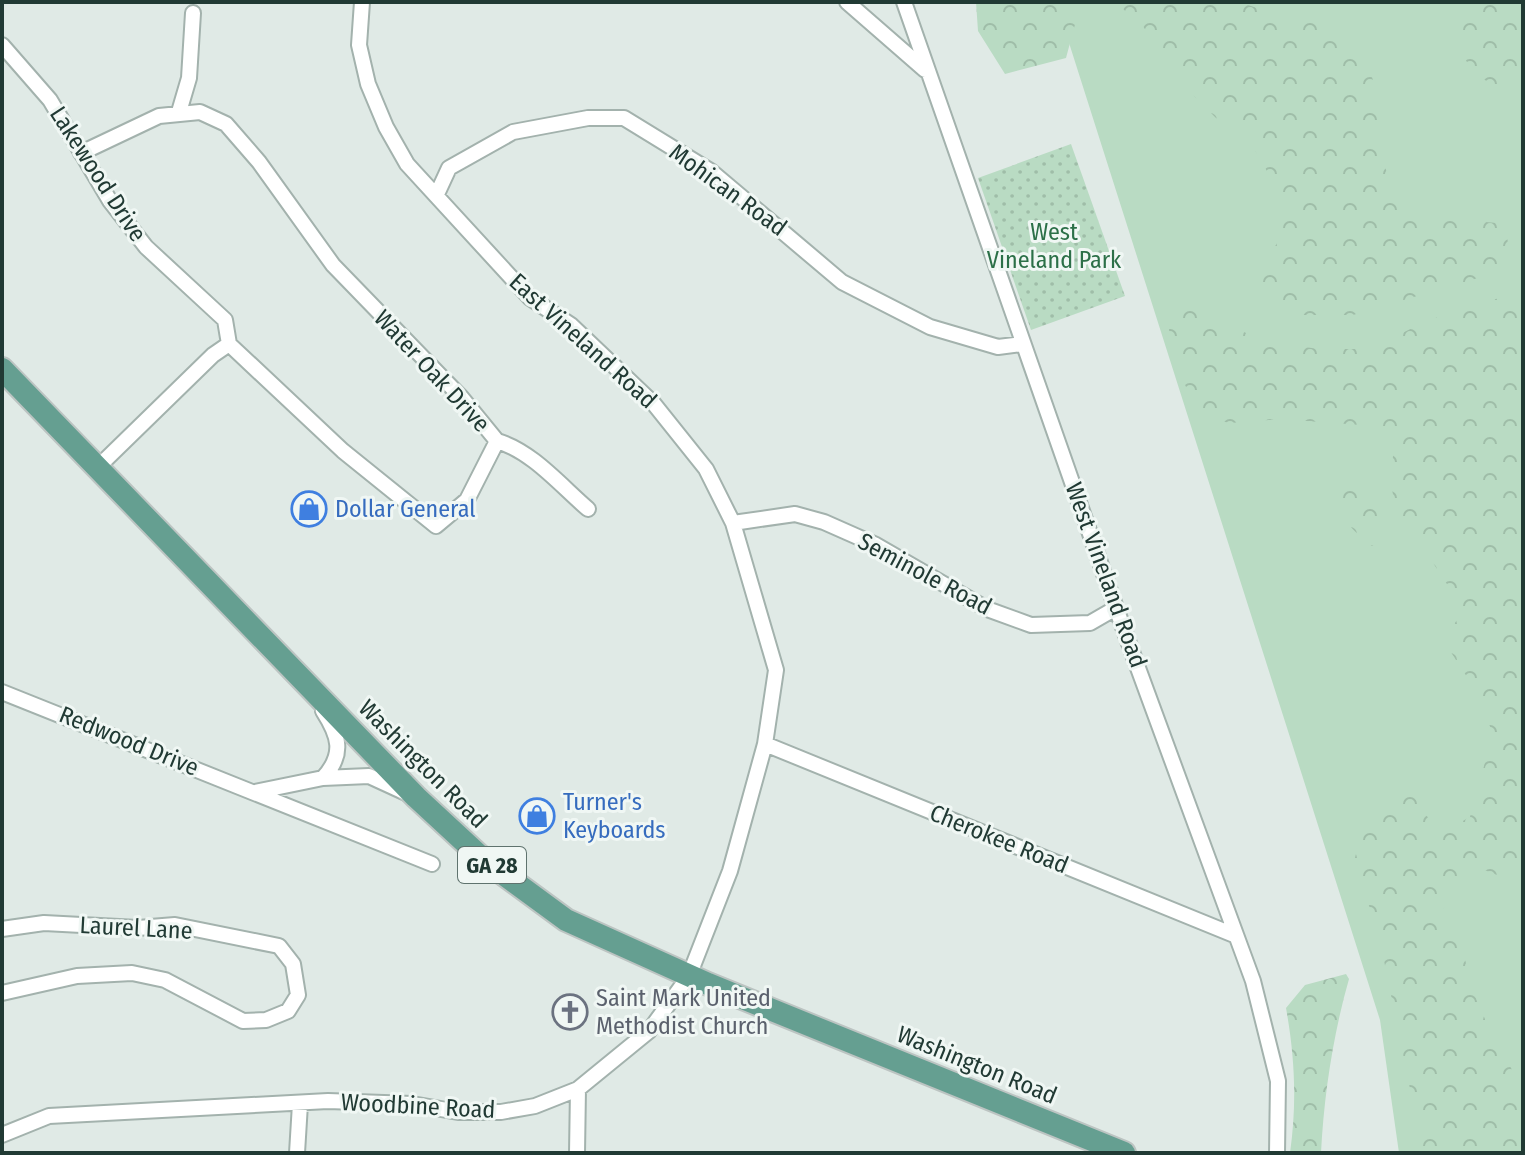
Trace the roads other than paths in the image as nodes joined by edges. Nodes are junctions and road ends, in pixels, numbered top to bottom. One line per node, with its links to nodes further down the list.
1 (362, 2): 9 (street, East Vineland Road)
2 (847, 2): 6 (street)
3 (904, 2): 6 (street, West Vineland Road)
4 (193, 13): 7 (street)
5 (2, 45): 8 (street, Lakewood Drive)
6 (928, 72): 11 (street, West Vineland Road)
7 (179, 112): 8 (street, Water Oak Drive); 13 (street, Water Oak Drive)
8 (81, 153): 10 (street, Lakewood Drive)
9 (437, 194): 11 (street, Mohican Road); 16 (street, East Vineland Road)
10 (229, 344): 13 (street, Water Oak Drive); 14 (street)
11 (1022, 344): 17 (street, West Vineland Road)
12 (2, 369): 14 (main road, Washington Road / GA 28)
13 (497, 441): 15 (street)
14 (96, 469): 18 (main road, Washington Road / GA 28)
15 (588, 509)
16 (733, 523): 17 (street, Seminole Road); 20 (street, East Vineland Road)
17 (1116, 608): 26 (street, West Vineland Road)
18 (307, 684): 21 (street); 23 (main road, Washington Road / GA 28)
19 (2, 692): 22 (street, Redwood Drive)
20 (765, 744): 26 (street, Cherokee Road); 27 (street, East Vineland Road)
21 (323, 778): 22 (street); 23 (street)
22 (255, 792): 24 (street, Redwood Drive)
23 (416, 797): 27 (main road, Washington Road / GA 28)
24 (432, 864)
25 (2, 929): 28 (street, Laurel Lane)
26 (1234, 935): 35 (street, West Vineland Road)
27 (689, 976): 29 (street, Woodbine Road); 34 (main road, Washington Road / GA 28)
28 (2, 993)
29 (578, 1089): 30 (street, Woodbine Road); 33 (street)
30 (300, 1104): 31 (street, Woodbine Road); 32 (street)
31 (2, 1135)
32 (297, 1153)
33 (577, 1153)
34 (1124, 1153)
35 (1277, 1153)

